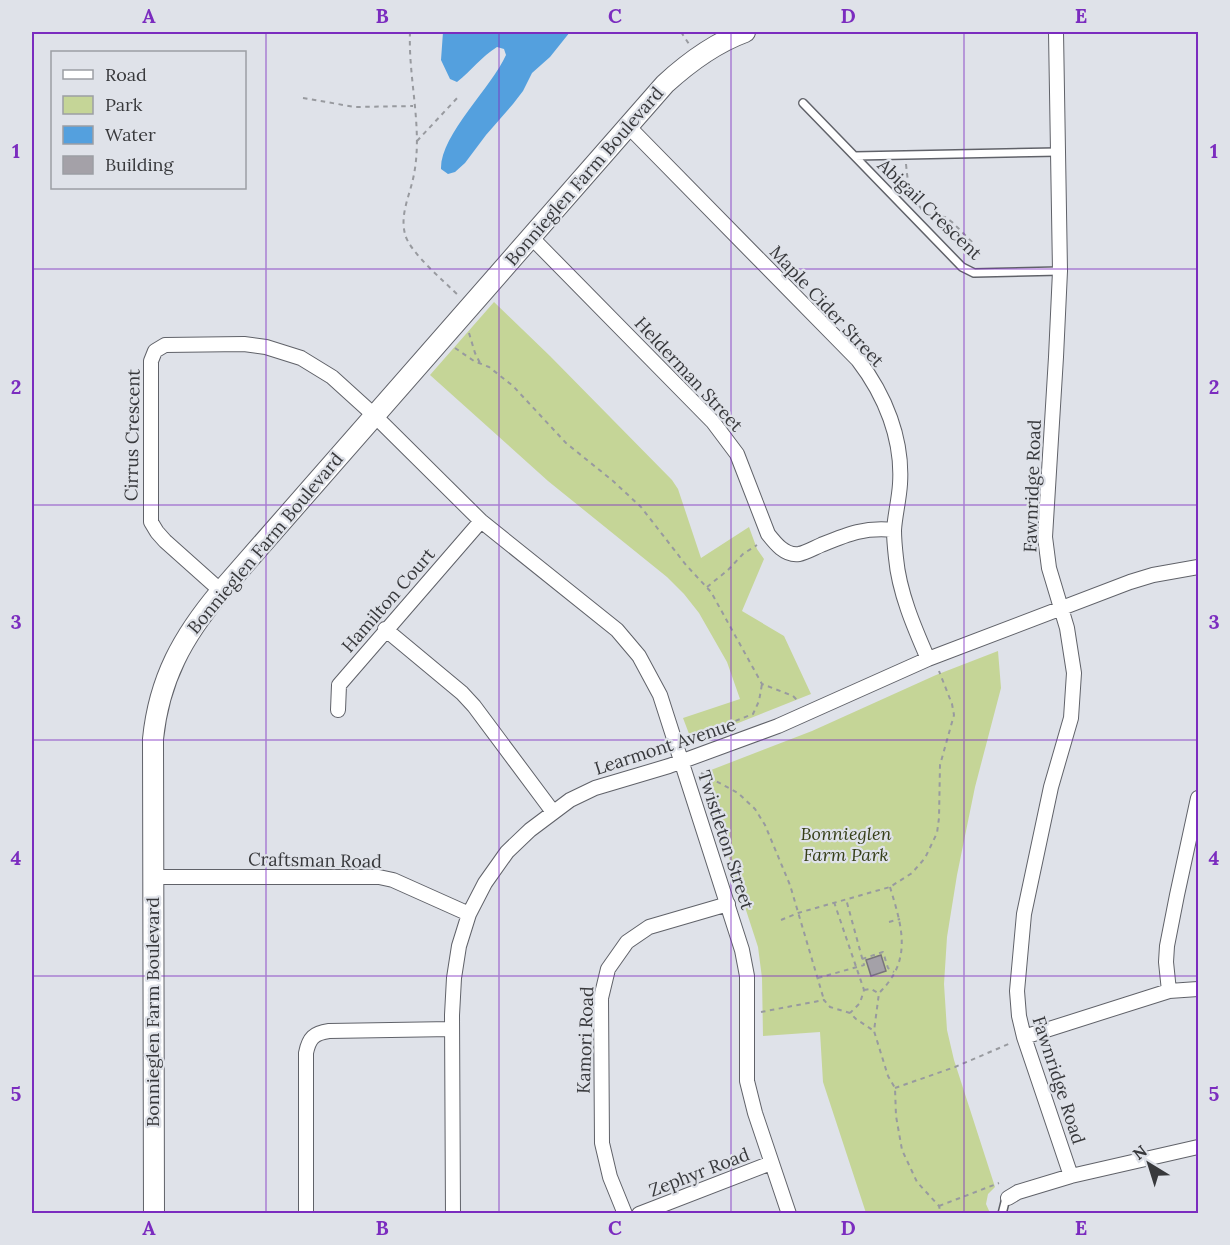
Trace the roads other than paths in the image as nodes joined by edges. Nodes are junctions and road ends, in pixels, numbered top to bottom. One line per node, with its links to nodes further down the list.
1 (746, 32): 4 (street, Bonnieglen Farm Boulevard)
2 (1056, 32): 5 (street, Fawnridge Road)
3 (803, 103): 6 (lane, Abigail Crescent)
4 (627, 126): 7 (street, Bonnieglen Farm Boulevard); 11 (street, Maple Cider Street)
5 (1058, 152): 6 (lane, Abigail Crescent); 8 (street, Fawnridge Road)
6 (855, 156): 8 (lane, Abigail Crescent)
7 (531, 237): 9 (street, Bonnieglen Farm Boulevard); 11 (street, Helderman Street)
8 (1060, 271): 14 (street, Fawnridge Road)
9 (375, 416): 10 (street, Twistleton Street); 13 (street, Bonnieglen Farm Boulevard); 13 (street, Cirrus Crescent)
10 (481, 521): 15 (street, Hamilton Court); 18 (street, Twistleton Street)
11 (894, 530): 16 (street, Maple Cider Street)
12 (1198, 567): 14 (street, Learmont Avenue)
13 (221, 591): 21 (street, Bonnieglen Farm Boulevard)
14 (1062, 608): 16 (street, Learmont Avenue); 27 (street, Fawnridge Road)
15 (386, 629): 17 (street, Hamilton Court); 20 (street)
16 (928, 659): 18 (street, Learmont Avenue)
17 (338, 710)
18 (682, 762): 20 (street, Learmont Avenue); 22 (street, Twistleton Street)
19 (1198, 798): 25 (street)
20 (553, 812): 23 (street, Learmont Avenue)
21 (152, 877): 23 (street, Craftsman Road); 32 (street, Bonnieglen Farm Boulevard)
22 (728, 904): 29 (street, Twistleton Street); 35 (street, Kamori Road)
23 (469, 914): 26 (street, Learmont Avenue)
24 (1198, 989): 25 (street)
25 (1169, 991): 27 (street)
26 (452, 1029): 33 (street); 34 (street, Learmont Avenue)
27 (1024, 1037): 30 (street, Fawnridge Road)
28 (1198, 1147): 30 (street)
29 (771, 1163): 36 (street, Zephyr Road); 37 (street, Twistleton Street)
30 (1071, 1176): 31 (street)
31 (1008, 1198): 38 (lane)
32 (153, 1214)
33 (306, 1214)
34 (453, 1214)
35 (625, 1214)
36 (639, 1214)
37 (789, 1214)
38 (1002, 1214)

